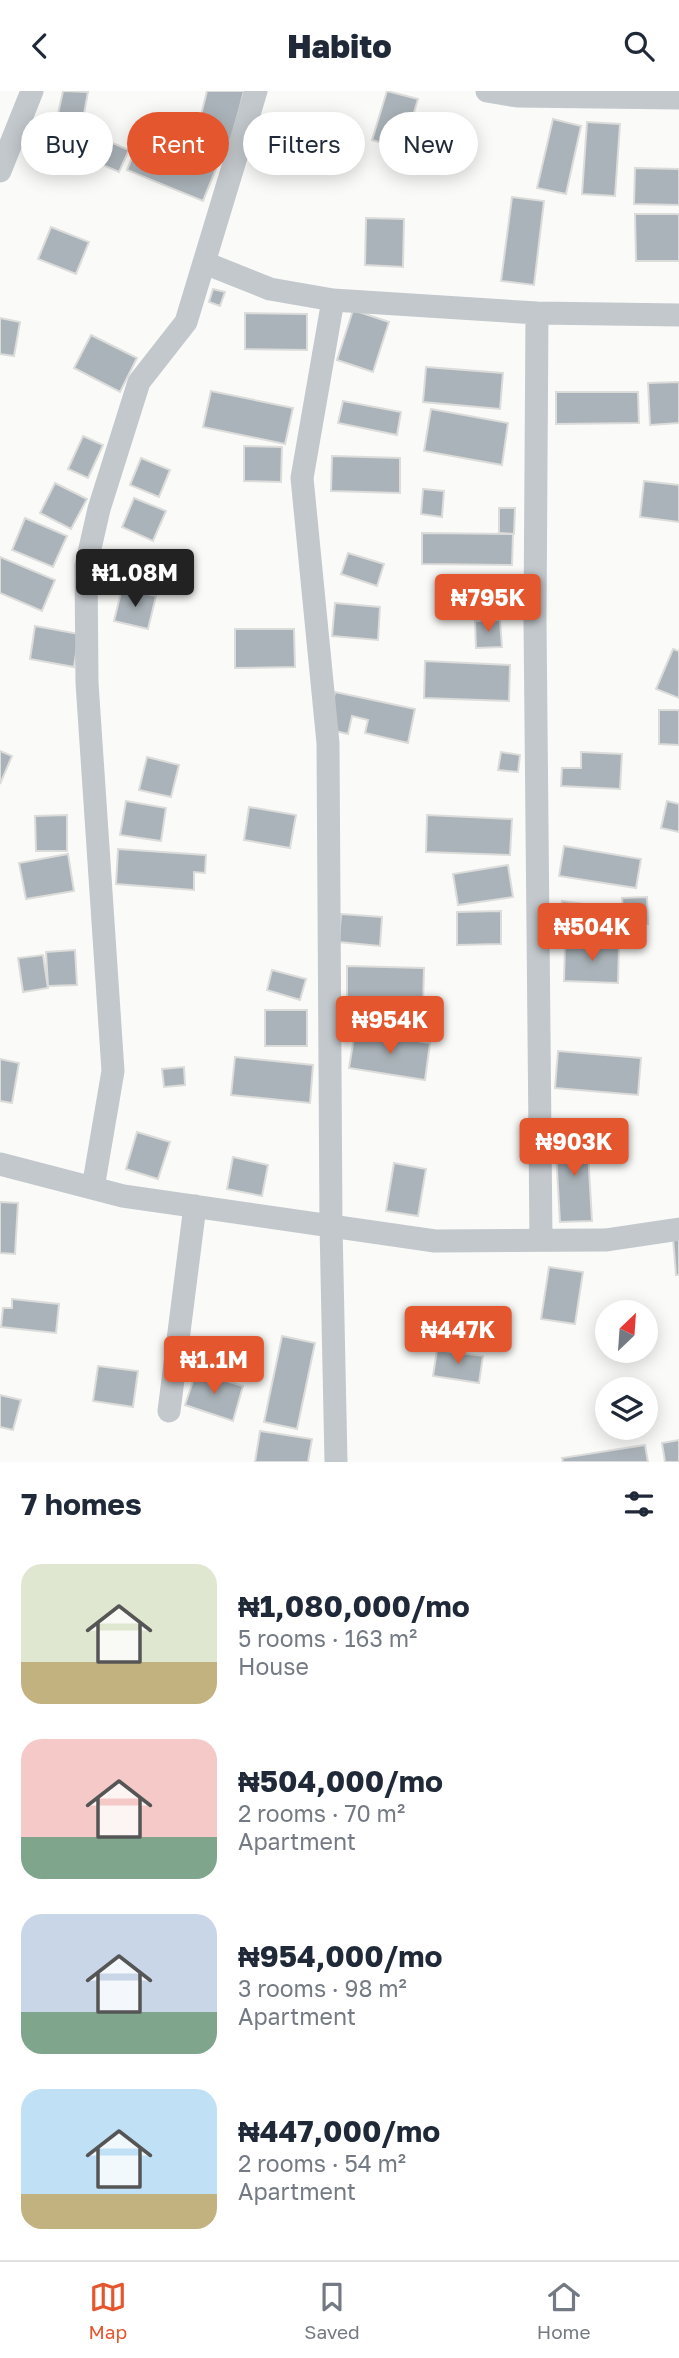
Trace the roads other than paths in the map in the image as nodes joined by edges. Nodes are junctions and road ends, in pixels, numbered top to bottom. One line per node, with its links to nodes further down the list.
1 (32, 91): 5 (street)
2 (256, 91): 6 (street)
3 (487, 91): 4 (street)
4 (679, 98)
5 (0, 171)
6 (205, 263): 7 (street); 11 (street)
7 (333, 300): 8 (street); 13 (street)
8 (537, 313): 9 (street); 15 (street)
9 (679, 315)
10 (0, 1164): 11 (street)
11 (93, 1188): 12 (street)
12 (195, 1206): 13 (street); 16 (street)
13 (331, 1226): 15 (street); 17 (street)
14 (679, 1229): 15 (street)
15 (541, 1240)
16 (169, 1411)
17 (336, 1462)

